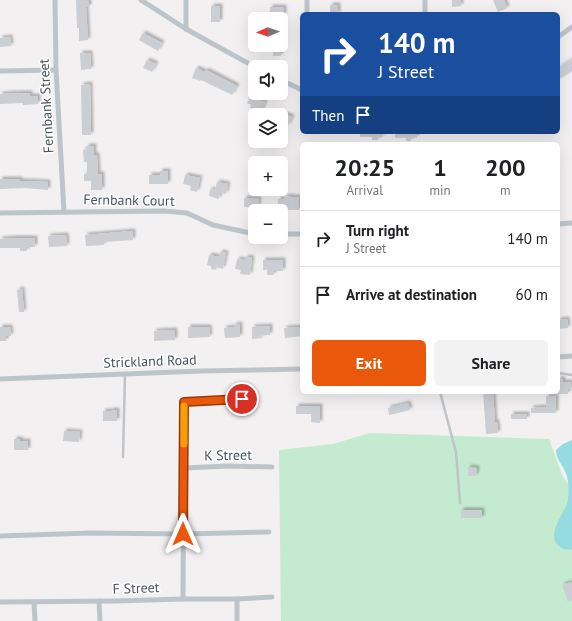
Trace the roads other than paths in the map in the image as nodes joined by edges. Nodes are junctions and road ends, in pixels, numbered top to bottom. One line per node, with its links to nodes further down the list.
1 (55, 0): 12 (street, Fernbank Street)
2 (142, 0): 9 (street)
3 (186, 0): 9 (street)
4 (307, 0): 6 (street)
5 (425, 0): 7 (street)
6 (307, 12)
7 (426, 12)
8 (572, 27): 10 (street)
9 (186, 29): 11 (street)
10 (560, 36)
11 (248, 63)
12 (56, 70): 13 (street); 16 (street, Fernbank Street)
13 (0, 71)
14 (288, 83): 15 (street)
15 (300, 89)
16 (64, 212): 17 (street, Fernbank Court); 20 (street, Fernbank Court)
17 (0, 213)
18 (572, 223): 19 (street)
19 (560, 224)
20 (248, 232)
21 (288, 234): 22 (street)
22 (300, 234)
23 (572, 356): 24 (street)
24 (560, 357)
25 (300, 369): 26 (street, Strickland Road)
26 (125, 374): 29 (street, Strickland Road); 32 (lane)
27 (560, 374): 28 (lane)
28 (572, 375)
29 (0, 379)
30 (441, 394): 35 (lane)
31 (256, 398): 34 (street)
32 (123, 457)
33 (272, 467): 34 (street, K Street)
34 (184, 468): 37 (street)
35 (460, 503)
36 (269, 532): 37 (street)
37 (183, 534): 38 (street); 40 (street)
38 (0, 536)
39 (272, 597): 41 (street, F Street)
40 (183, 599): 41 (street, F Street); 42 (street, F Street)
41 (237, 599): 47 (street)
42 (99, 601): 44 (street, F Street); 46 (street)
43 (0, 602): 44 (street, F Street)
44 (34, 602): 45 (street)
45 (35, 621)
46 (100, 621)
47 (237, 621)

